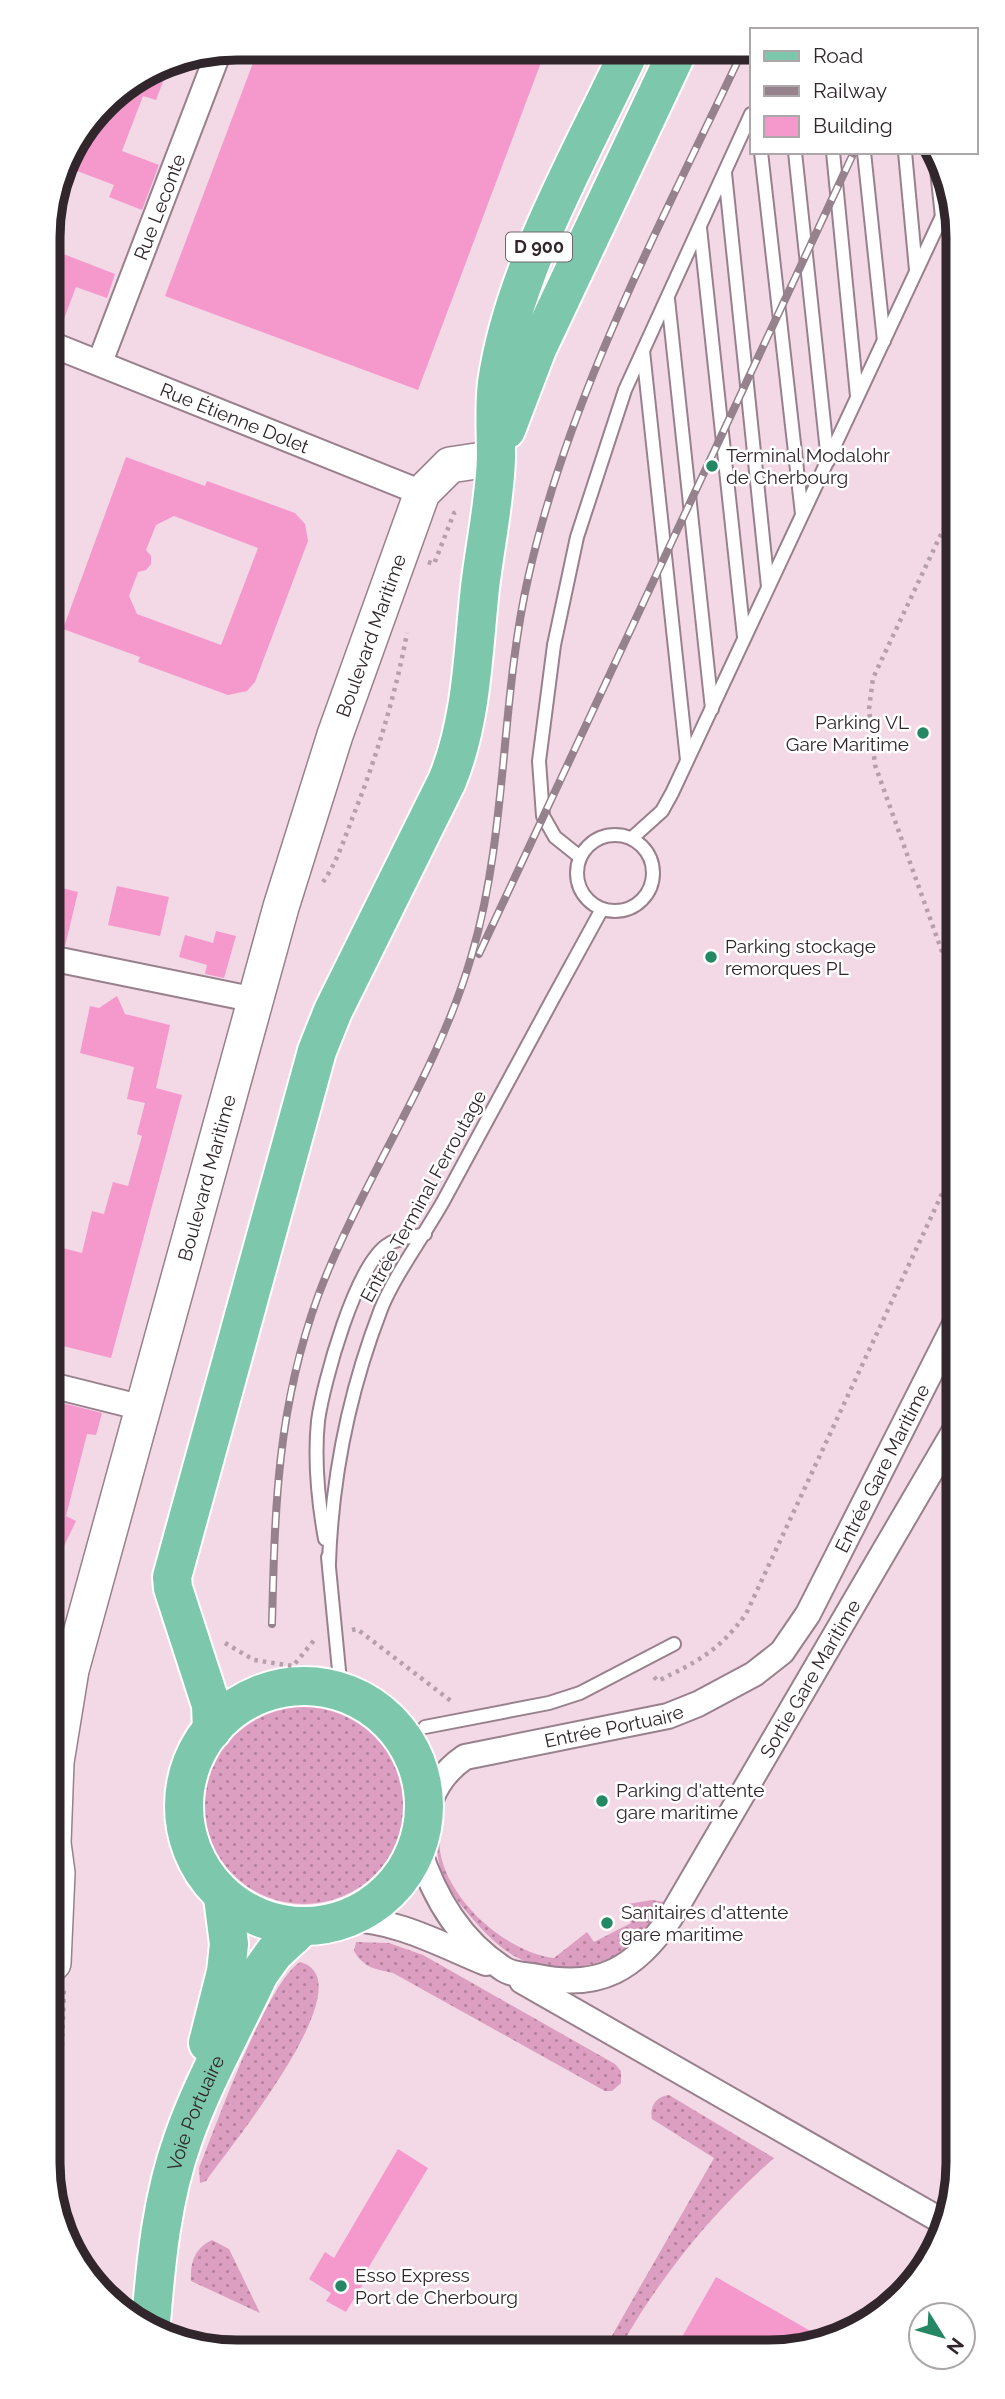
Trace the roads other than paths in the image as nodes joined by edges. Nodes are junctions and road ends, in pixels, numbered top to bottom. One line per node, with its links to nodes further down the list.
1 (626, 60): 22 (main road, D 900)
2 (215, 61): 20 (street, Rue Leconte)
3 (663, 70): 22 (main road, D 900)
4 (750, 116): 10 (lane)
5 (761, 154): 25 (lane)
6 (795, 154): 23 (lane)
7 (833, 154): 21 (lane)
8 (864, 154): 17 (lane)
9 (905, 154): 15 (lane)
10 (725, 172): 14 (lane); 26 (lane)
11 (939, 192): 13 (lane)
12 (944, 214): 13 (lane)
13 (942, 218): 15 (lane)
14 (699, 227): 16 (lane); 27 (lane)
15 (916, 272): 17 (lane)
16 (668, 296): 19 (lane); 28 (lane)
17 (884, 341): 21 (lane)
18 (60, 347): 20 (street, Rue Étienne Dolet)
19 (643, 350): 29 (lane); 31 (lane)
20 (100, 362): 24 (street, Rue Étienne Dolet)
21 (857, 397): 23 (lane)
22 (496, 458): 24 (street, Boulevard Maritime); 42 (main road)
23 (828, 461): 25 (lane)
24 (422, 493): 34 (street, Boulevard Maritime)
25 (803, 515): 26 (lane)
26 (768, 587): 27 (lane)
27 (744, 640): 28 (lane)
28 (712, 709): 29 (lane)
29 (688, 761): 30 (lane)
30 (632, 838): 31 (lane); 32 (lane)
31 (580, 858): 32 (lane)
32 (602, 909): 35 (lane, Entrée Terminal Ferroutage)
33 (60, 960): 34 (street)
34 (256, 1000): 38 (street, Boulevard Maritime)
35 (425, 1234): 40 (lane, Entrée Terminal Ferroutage); 40 (lane)
36 (945, 1343): 41 (street, Entrée Gare Maritime)
37 (60, 1387): 38 (street)
38 (143, 1408): 48 (street, Boulevard Maritime)
39 (945, 1446): 53 (street, Sortie Gare Maritime)
40 (329, 1563): 44 (lane)
41 (808, 1614): 49 (street, Entrée Portuaire)
42 (182, 1616): 45 (main road); 47 (main road)
43 (674, 1644): 46 (lane)
44 (341, 1691): 45 (main road); 49 (main road)
45 (262, 1695): 47 (main road)
46 (425, 1727)
47 (212, 1730): 50 (main road)
48 (60, 1739)
49 (421, 1834): 51 (main road); 53 (street, Sortie Gare Maritime)
50 (223, 1897): 52 (main road); 54 (main road)
51 (347, 1919): 52 (main road); 53 (street)
52 (302, 1927): 54 (main road, Voie Portuaire)
53 (504, 1970): 55 (street)
54 (184, 2137): 56 (main road, Voie Portuaire)
55 (936, 2218)
56 (151, 2317)

